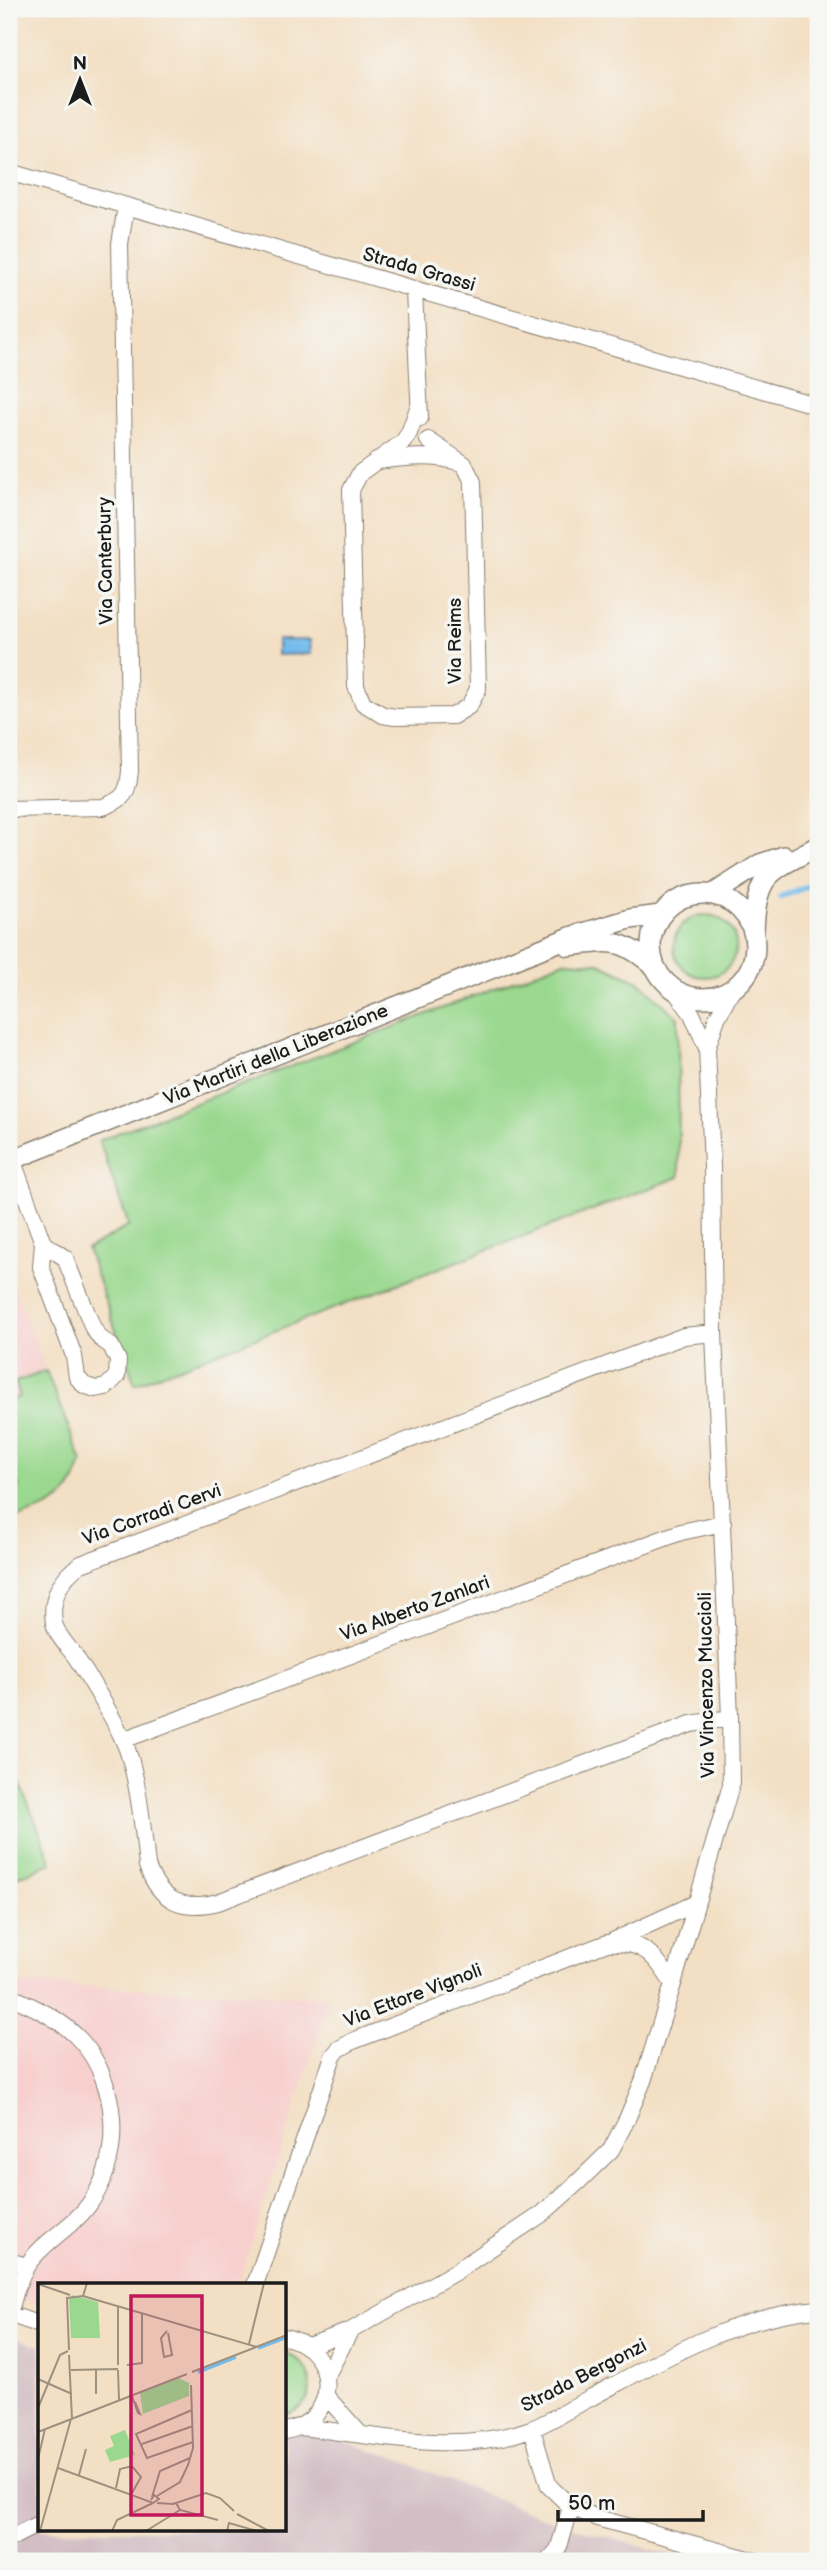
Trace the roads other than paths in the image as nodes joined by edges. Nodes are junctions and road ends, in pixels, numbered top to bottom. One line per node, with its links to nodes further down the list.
1 (9, 172): 2 (street, Strada Grassi)
2 (126, 206): 3 (street, Strada Grassi); 6 (street, Via Canterbury)
3 (414, 291): 4 (street, Strada Grassi); 5 (street)
4 (818, 406)
5 (416, 444): 5 (street, Via Reims)
6 (9, 809)
7 (818, 845): 8 (street, Via Martiri della Liberazione); 10 (street, Via Martiri della Liberazione)
8 (713, 894): 9 (street, Via Martiri della Liberazione); 10 (street)
9 (661, 915): 11 (street, Via Martiri della Liberazione); 12 (street)
10 (754, 932): 14 (street, Via Martiri della Liberazione)
11 (543, 950): 12 (street, Via Martiri della Liberazione); 16 (street, Via Martiri della Liberazione)
12 (656, 968): 13 (street, Via Martiri della Liberazione)
13 (673, 988): 14 (street); 15 (street)
14 (732, 990): 15 (street)
15 (707, 1048): 18 (street, Via Vincenzo Muccioli)
16 (10, 1160): 17 (street)
17 (43, 1243): 17 (street)
18 (714, 1333): 19 (street, Via Vincenzo Muccioli); 21 (street, Via Corradi Cervi)
19 (723, 1523): 20 (street, Via Vincenzo Muccioli); 21 (street, Via Alberto Zanlari)
20 (730, 1718): 21 (street, Via Corradi Cervi); 22 (street, Via Vincenzo Muccioli)
21 (123, 1740)
22 (696, 1903): 23 (street); 24 (street, Via Vincenzo Muccioli)
23 (607, 1944): 24 (street, Via Ettore Vignoli); 28 (street, Via Ettore Vignoli)
24 (673, 1984): 32 (street, Via Vincenzo Muccioli)
25 (9, 1996): 27 (street)
26 (9, 2261): 27 (street)
27 (26, 2266): 30 (street)
28 (258, 2281)
29 (818, 2309): 37 (street, Strada Bergonzi)
30 (9, 2314): 31 (street)
31 (38, 2324)
32 (351, 2332): 33 (street, Via Vincenzo Muccioli); 34 (street)
33 (294, 2338): 34 (street)
34 (326, 2377): 35 (street)
35 (326, 2396): 36 (street); 38 (street)
36 (292, 2429): 38 (street, Strada Bergonzi)
37 (532, 2429): 38 (street, Strada Bergonzi); 39 (street)
38 (361, 2435)
39 (571, 2507): 42 (street); 43 (street)
40 (38, 2524): 41 (street)
41 (9, 2539)
42 (548, 2561)
43 (756, 2561)

